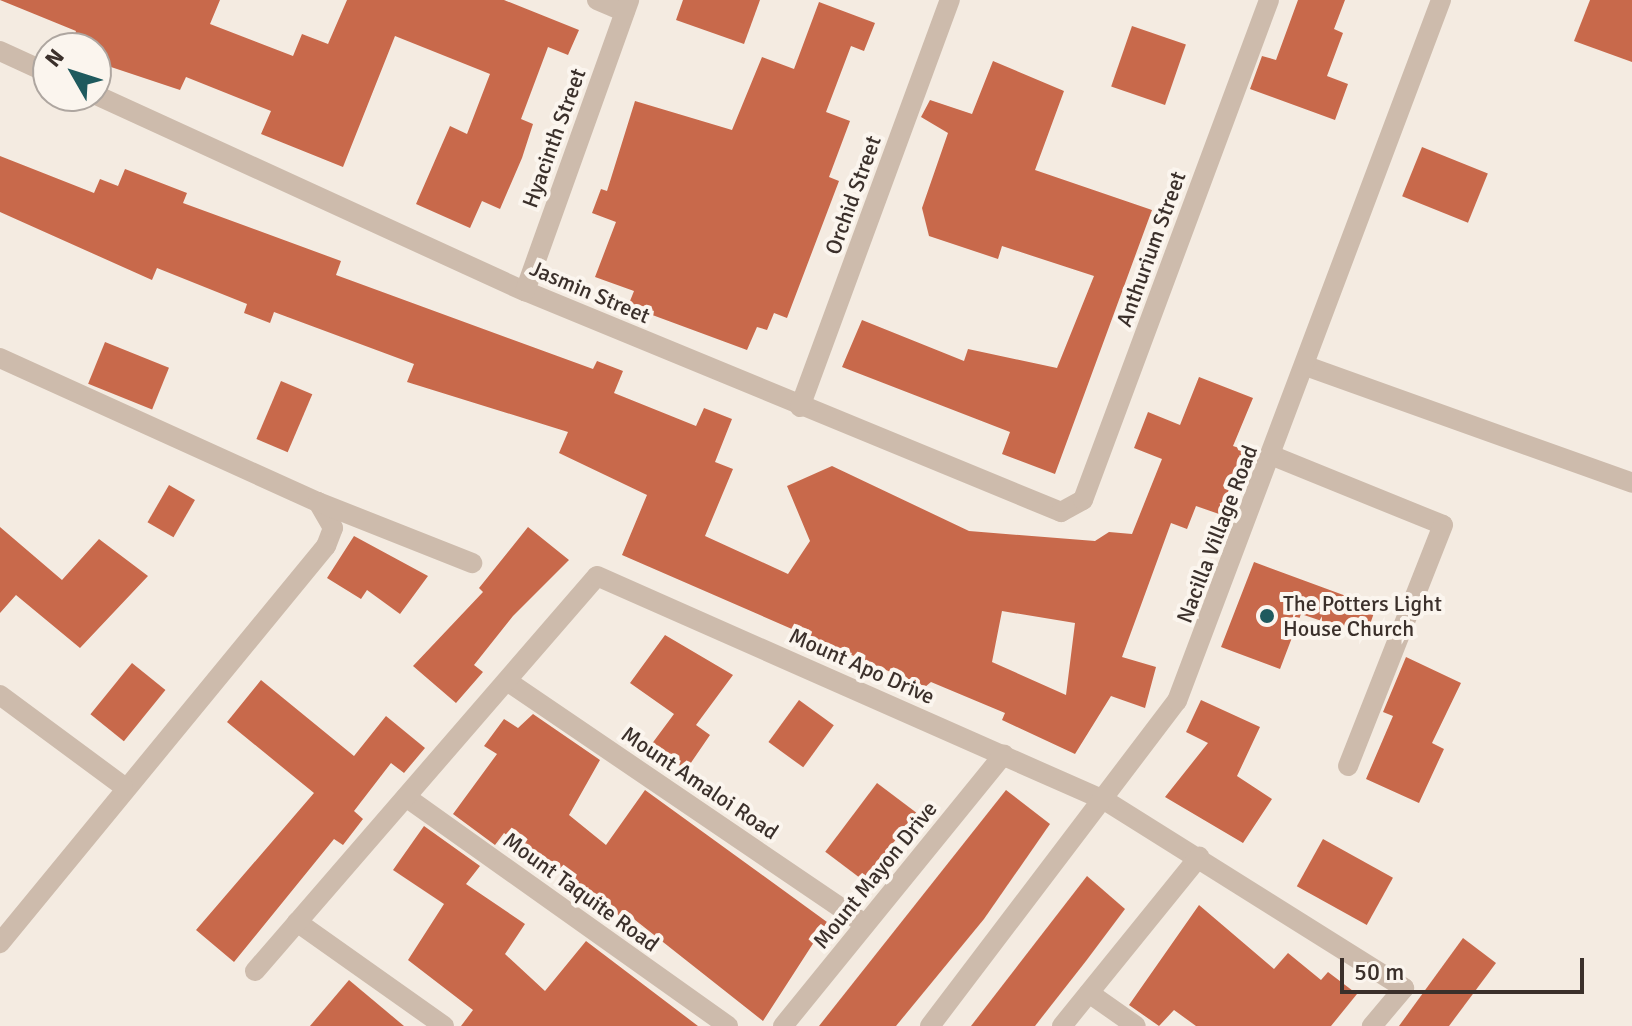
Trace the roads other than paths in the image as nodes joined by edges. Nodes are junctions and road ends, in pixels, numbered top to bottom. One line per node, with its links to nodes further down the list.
1 (597, 0): 5 (street)
2 (950, 0): 12 (street, Orchid Street)
3 (1269, 0): 16 (street, Anthurium Street)
4 (1441, 0): 11 (street, Nacilla Village Road)
5 (627, 6): 9 (street, Hyacinth Street)
6 (0, 51): 7 (street)
7 (32, 66)
8 (112, 102): 9 (street, Jasmin Street)
9 (525, 291): 12 (street, Jasmin Street)
10 (0, 358): 15 (street)
11 (1306, 366): 13 (street, Nacilla Village Road); 14 (street)
12 (800, 407): 16 (street, Jasmin Street)
13 (1273, 456): 21 (street); 24 (street, Nacilla Village Road)
14 (1632, 483)
15 (318, 502): 17 (street); 22 (street)
16 (1072, 510)
17 (472, 563)
18 (507, 681): 20 (street, Mount Apo Drive); 23 (street); 27 (street, Mount Amaloi Road)
19 (0, 695): 22 (street)
20 (1004, 754): 24 (street, Mount Apo Drive); 27 (street, Mount Mayon Drive)
21 (1348, 766)
22 (123, 786): 28 (street)
23 (406, 797): 26 (street); 32 (street, Mount Taquite Road)
24 (1106, 801): 25 (street, Mount Apo Drive); 34 (street, Nacilla Village Road)
25 (1199, 857): 30 (street); 37 (street, Mount Apo Drive)
26 (297, 922): 29 (street); 31 (street)
27 (865, 924): 33 (street, Mount Mayon Drive)
28 (0, 943)
29 (255, 971)
30 (1089, 993): 35 (street); 36 (street)
31 (444, 1026)
32 (728, 1026)
33 (783, 1026)
34 (930, 1026)
35 (1062, 1026)
36 (1136, 1026)
37 (1372, 1026)

